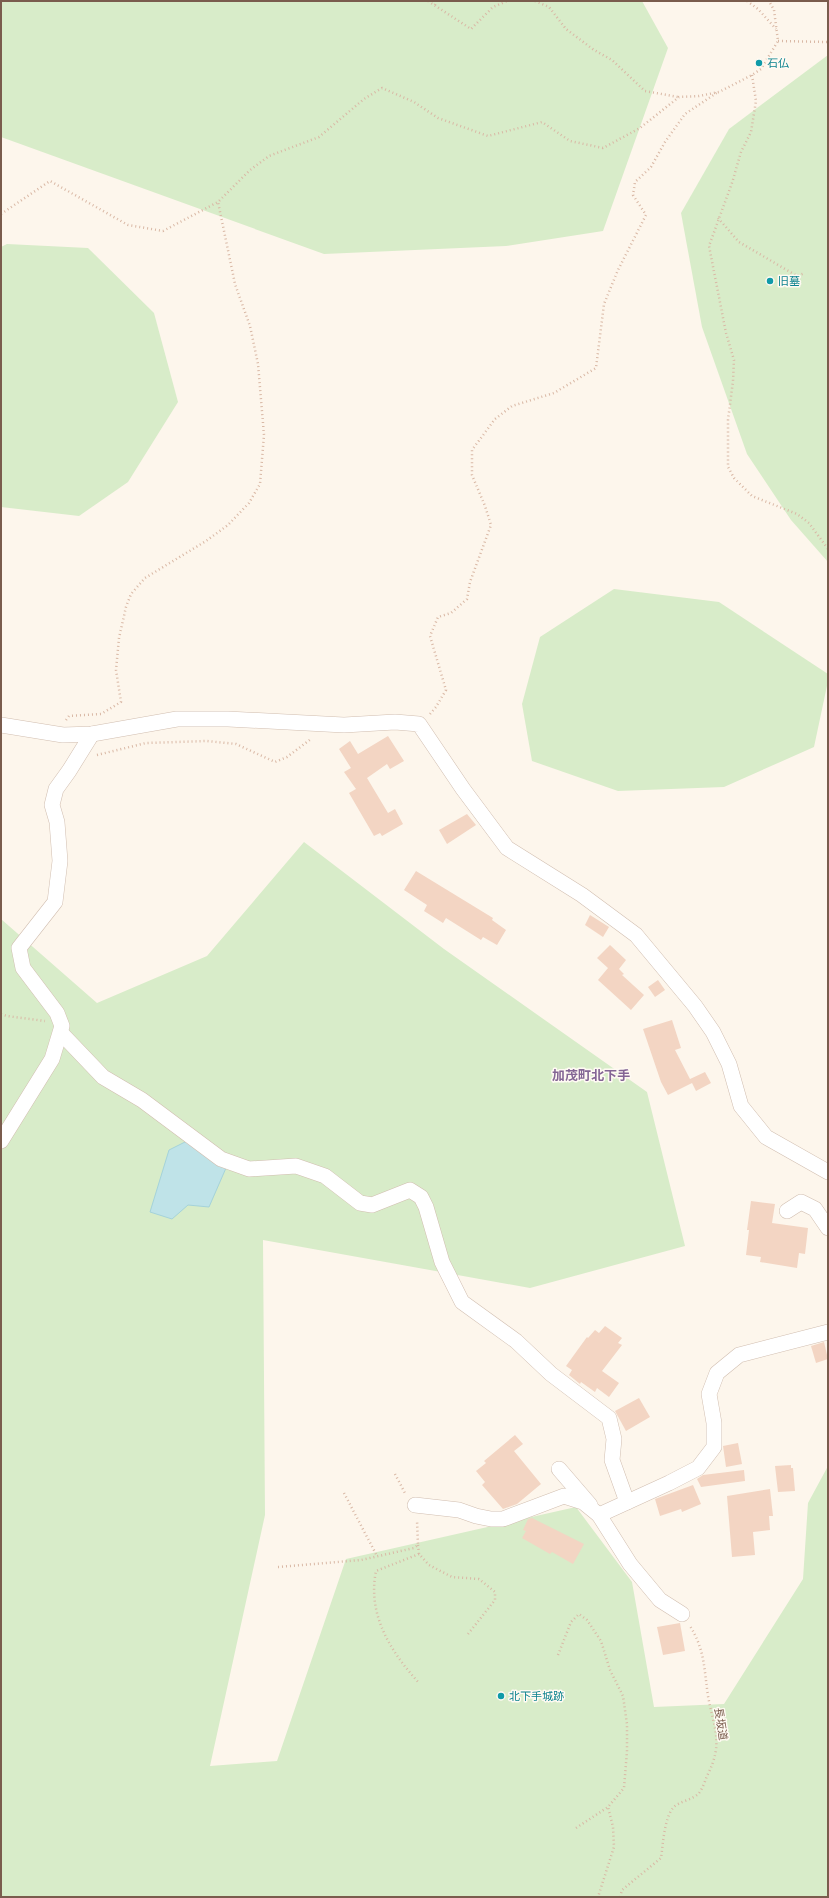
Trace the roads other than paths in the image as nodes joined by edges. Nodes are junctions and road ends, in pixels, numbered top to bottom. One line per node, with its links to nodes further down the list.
1 (1, 725): 2 (street)
2 (92, 734): 3 (street); 5 (street)
3 (61, 1033): 4 (street); 10 (street)
4 (1, 1141)
5 (828, 1172)
6 (787, 1211): 7 (street)
7 (828, 1228)
8 (828, 1332): 10 (street)
9 (559, 1468): 12 (street)
10 (627, 1502): 12 (street)
11 (415, 1505): 12 (street)
12 (599, 1515): 13 (street)
13 (682, 1614)

